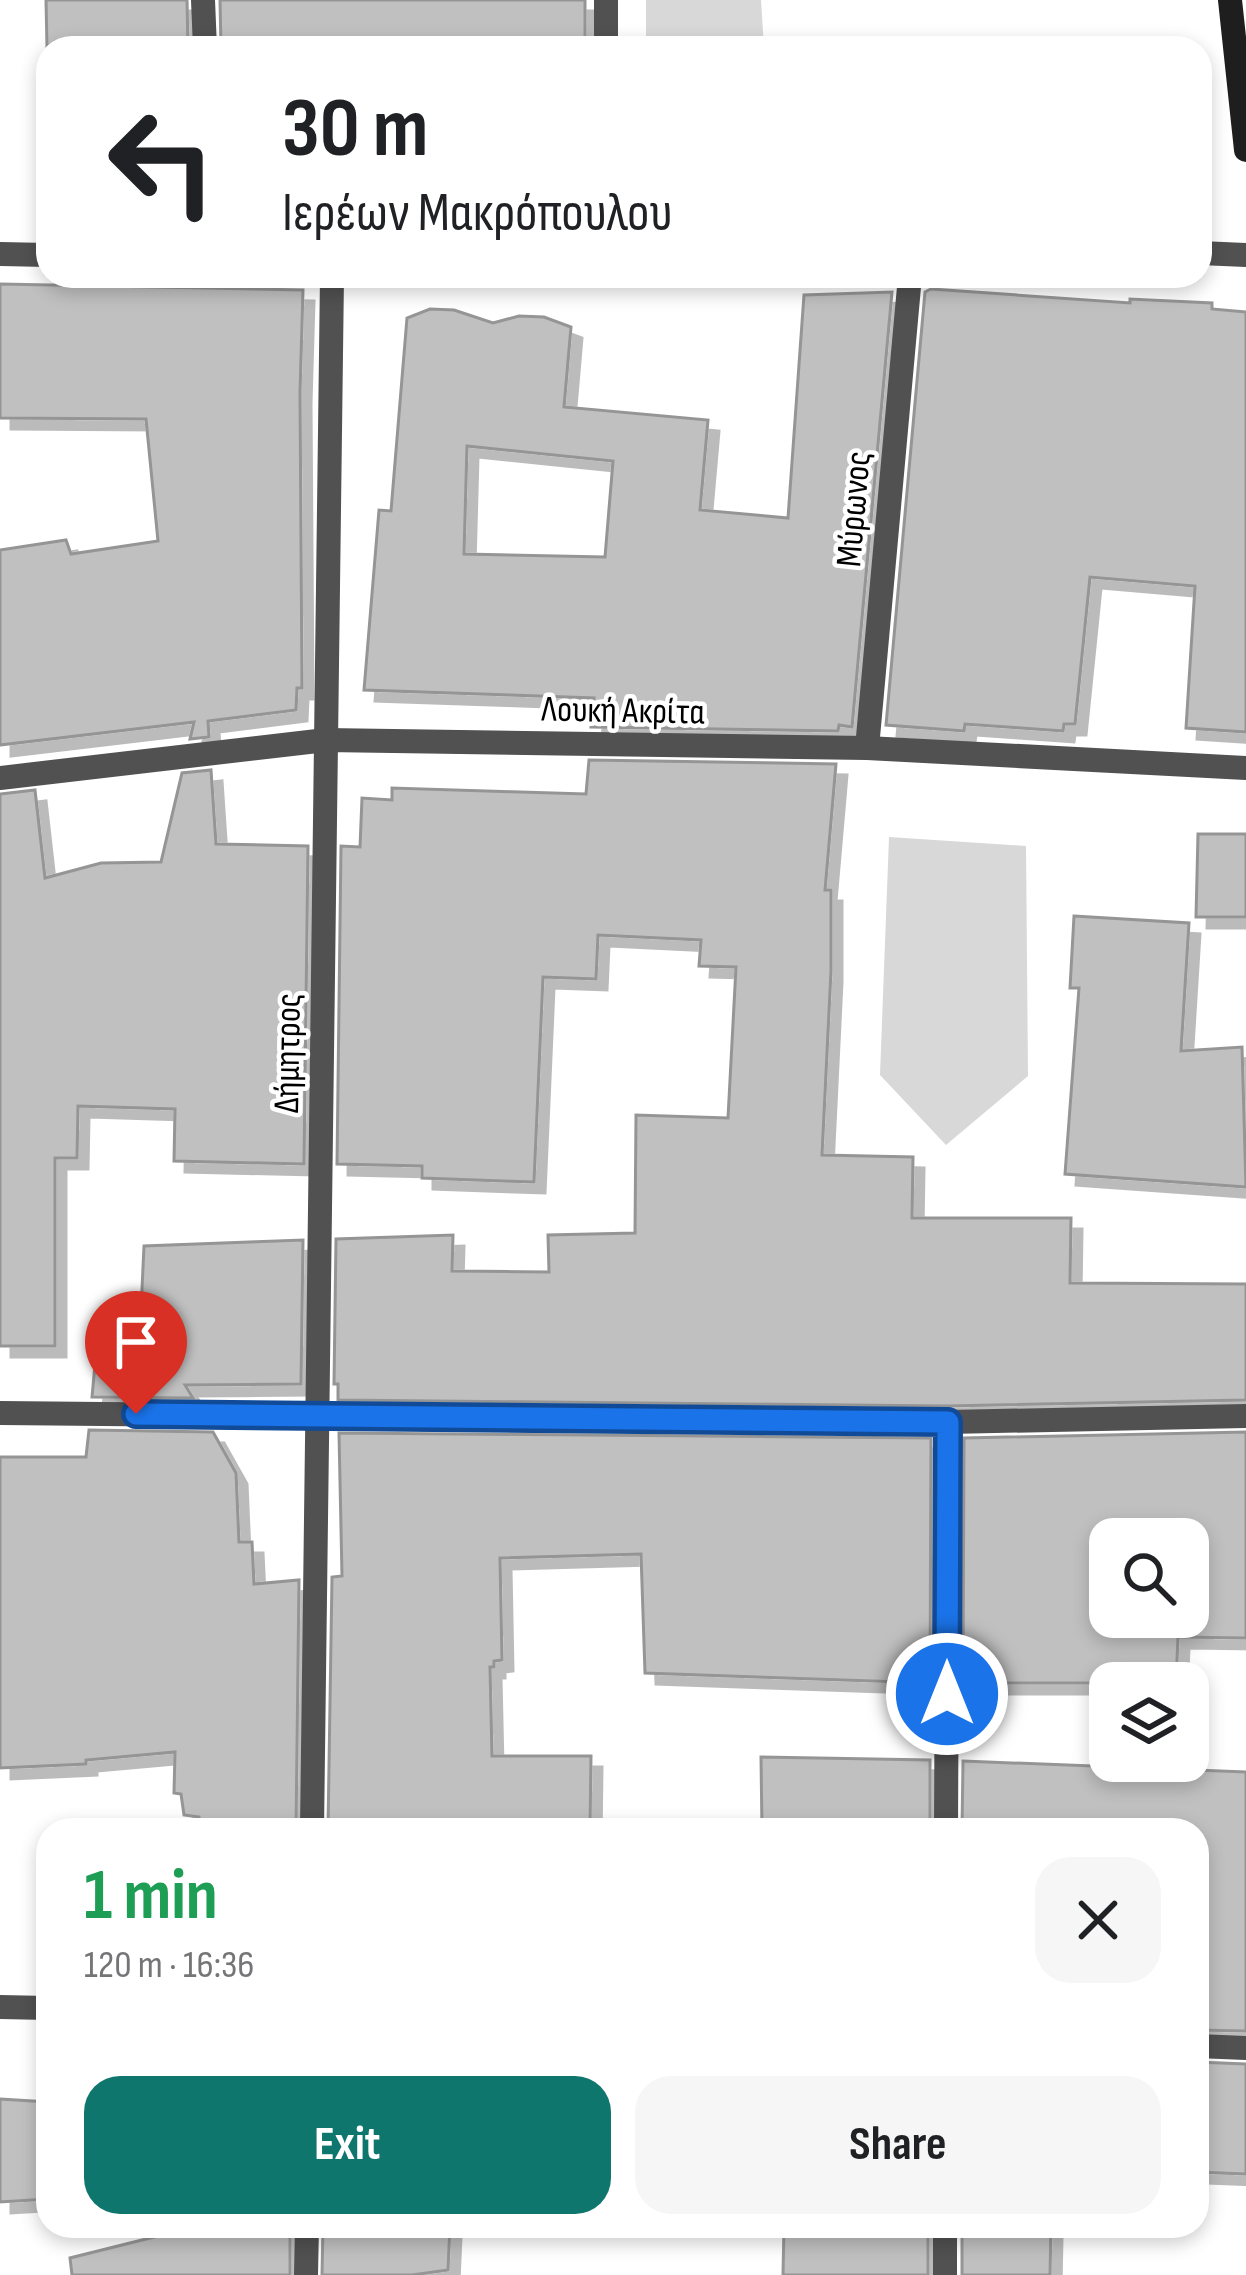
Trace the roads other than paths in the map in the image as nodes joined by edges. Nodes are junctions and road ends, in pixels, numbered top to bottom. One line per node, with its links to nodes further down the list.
1 (203, 0): 4 (street)
2 (606, 0): 5 (street)
3 (1231, 0): 6 (main road)
4 (204, 36)
5 (606, 36)
6 (1246, 150)
7 (1212, 253): 9 (street)
8 (0, 254): 10 (street)
9 (1246, 254)
10 (36, 255)
11 (332, 288): 13 (street, Δήμητρος)
12 (909, 288): 14 (street, Μύρωνος)
13 (326, 740): 14 (street, Λουκή Ακρίτα); 16 (street, Λουκή Ακρίτα); 18 (street, Δήμητρος)
14 (866, 748): 15 (street, Λουκή Ακρίτα)
15 (1246, 768)
16 (0, 778)
17 (0, 1413): 18 (street)
18 (318, 1416): 20 (street); 21 (street, Δήμητρος)
19 (1246, 1416): 20 (street)
20 (948, 1422): 22 (street)
21 (312, 1818)
22 (946, 1818)
23 (0, 2006): 24 (street)
24 (36, 2008)
25 (1209, 2047): 26 (street)
26 (1246, 2048)
27 (307, 2238): 29 (street)
28 (945, 2238): 30 (street)
29 (306, 2275)
30 (945, 2275)

